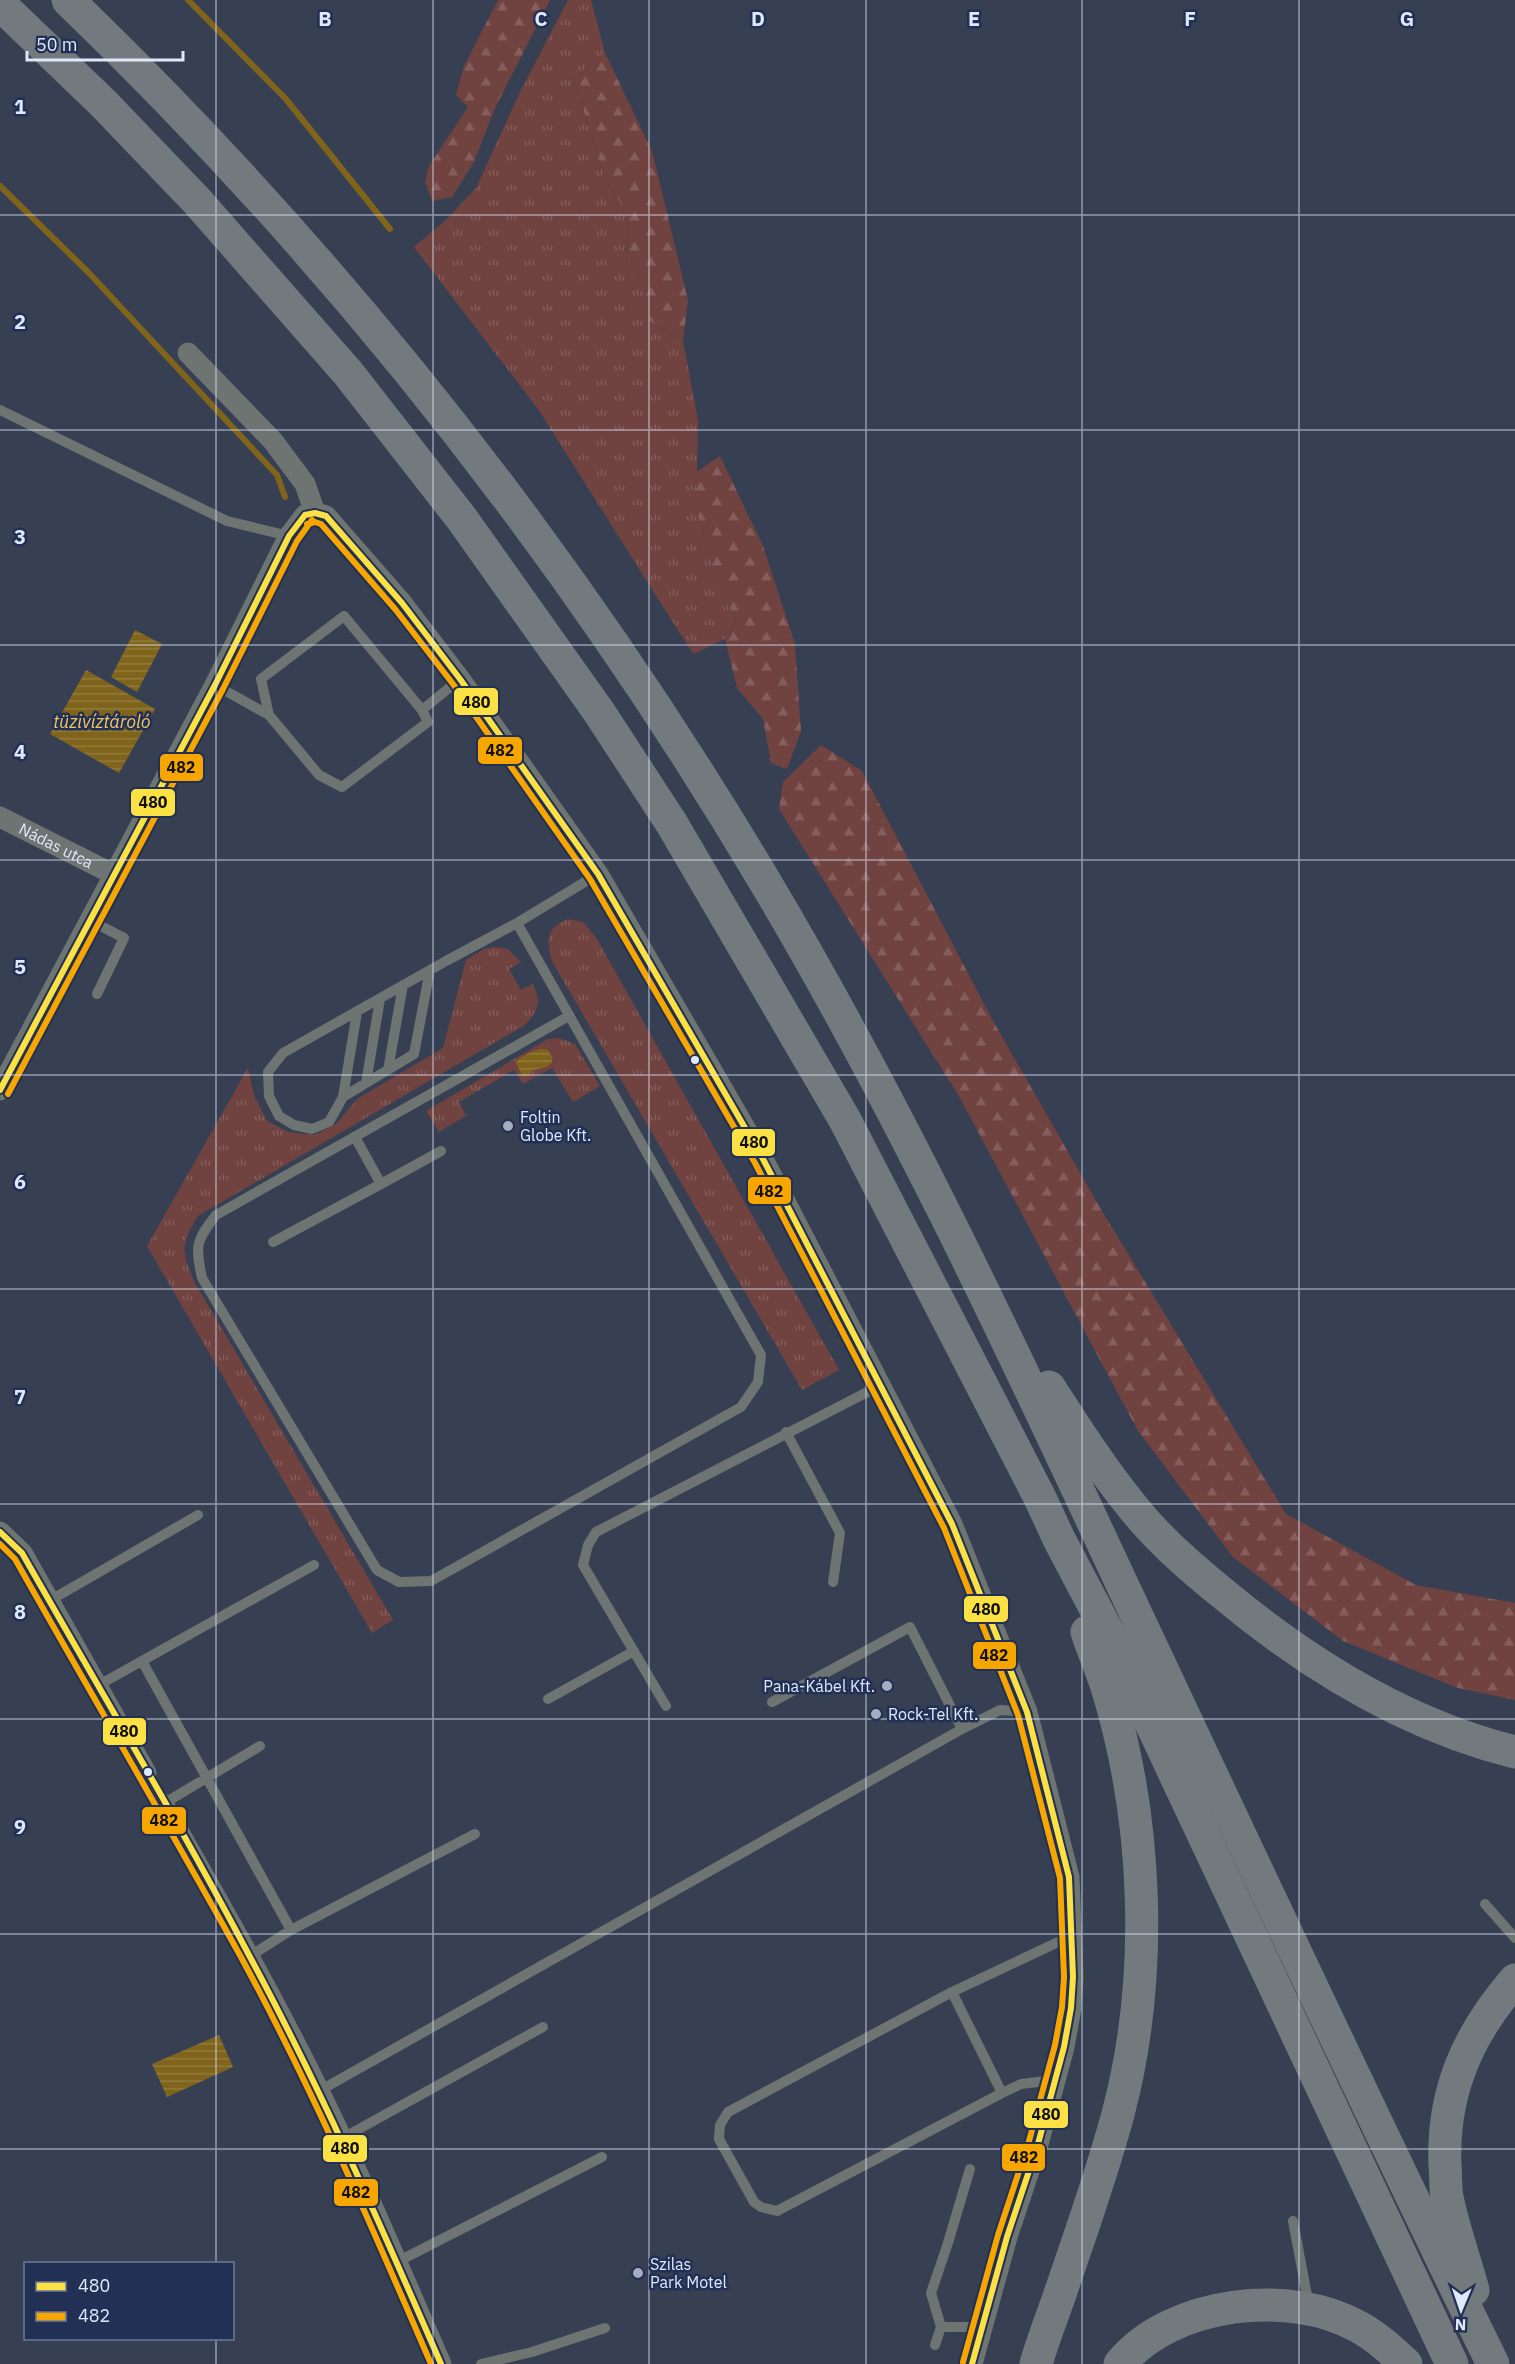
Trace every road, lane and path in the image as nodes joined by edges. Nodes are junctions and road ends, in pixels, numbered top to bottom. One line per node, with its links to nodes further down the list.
1 (68, 0): 30 (highway)
2 (0, 4): 35 (highway)
3 (188, 353): 5 (street)
4 (0, 410): 6 (lane)
5 (310, 514): 6 (street); 7 (street)
6 (290, 536): 8 (street)
7 (460, 679): 9 (lane); 13 (street)
8 (214, 685): 10 (lane); 12 (street)
9 (422, 710): 10 (lane); 10 (lane)
10 (269, 715)
11 (0, 817): 12 (street, Nádas utca)
12 (113, 874): 14 (street)
13 (598, 874): 15 (lane); 31 (street)
14 (91, 921): 18 (lane); 24 (street)
15 (517, 923): 16 (lane); 21 (lane)
16 (430, 970): 17 (lane); 22 (lane)
17 (403, 986): 19 (lane); 22 (lane)
18 (97, 994)
19 (380, 999): 20 (lane); 23 (lane)
20 (357, 1012): 25 (lane); 25 (lane)
21 (569, 1016): 26 (lane); 26 (lane)
22 (387, 1070): 23 (lane)
23 (366, 1083): 25 (lane)
24 (0, 1090)
25 (343, 1097)
26 (355, 1137): 28 (lane)
27 (441, 1151): 28 (lane)
28 (381, 1184): 29 (lane)
29 (273, 1242)
30 (996, 1320): 48 (highway); 81 (highway)
31 (881, 1385): 32 (lane); 45 (street)
32 (786, 1432): 37 (lane); 39 (lane)
33 (198, 1515): 38 (lane)
34 (0, 1532): 38 (street)
35 (1059, 1539): 77 (highway); 80 (highway)
36 (314, 1565): 40 (lane)
37 (833, 1582)
38 (49, 1601): 41 (street)
39 (634, 1651): 42 (lane); 44 (lane)
40 (142, 1661): 41 (lane); 50 (lane)
41 (97, 1686): 49 (street)
42 (548, 1699)
43 (772, 1702): 46 (lane)
44 (666, 1706)
45 (1027, 1712): 46 (lane); 55 (street)
46 (962, 1729): 62 (lane)
47 (260, 1746): 50 (lane)
48 (1515, 1752)
49 (146, 1773): 51 (lane)
50 (207, 1777): 51 (lane); 54 (lane)
51 (163, 1804): 57 (street)
52 (475, 1834): 54 (lane)
53 (1485, 1904): 56 (lane)
54 (291, 1930): 57 (lane)
55 (1071, 1936): 59 (lane); 61 (street)
56 (1515, 1938)
57 (250, 1956): 62 (street)
58 (1515, 1980): 81 (highway)
59 (952, 1992): 63 (lane); 63 (lane)
60 (543, 2027): 64 (lane)
61 (1054, 2080): 63 (lane); 71 (street)
62 (319, 2091): 64 (street)
63 (1002, 2092)
64 (341, 2139): 68 (street)
65 (602, 2157): 68 (lane)
66 (970, 2169): 70 (lane)
67 (1293, 2221): 69 (lane)
68 (397, 2262): 74 (street)
69 (1309, 2310): 78 (highway); 79 (highway)
70 (941, 2327): 71 (lane); 73 (lane)
71 (981, 2327): 76 (street)
72 (605, 2328): 75 (lane)
73 (935, 2345)
74 (441, 2364)
75 (481, 2364)
76 (972, 2364)
77 (1036, 2364)
78 (1120, 2364)
79 (1406, 2364)
80 (1452, 2364)
81 (1493, 2364)

